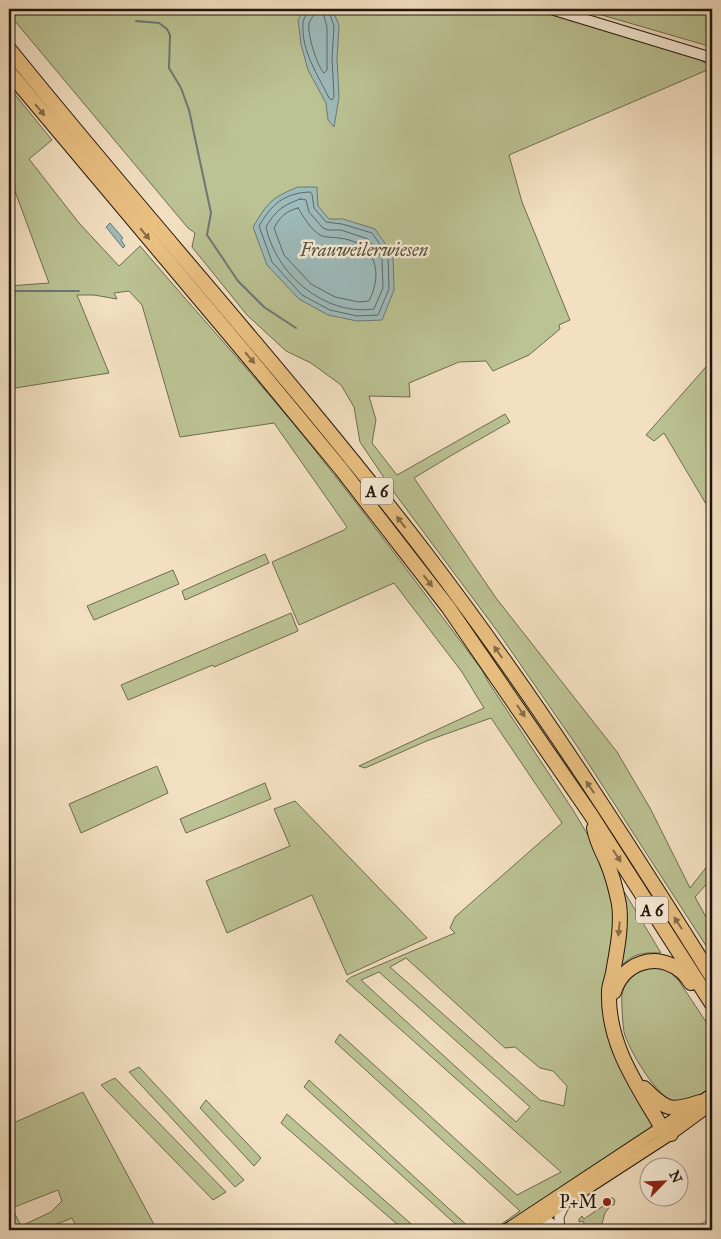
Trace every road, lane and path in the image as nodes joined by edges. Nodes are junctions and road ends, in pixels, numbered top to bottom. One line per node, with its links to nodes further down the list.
1 (551, 9): 3 (main road)
2 (9, 49): 6 (highway, A 6, one-way to 2)
3 (712, 58)
4 (9, 72): 5 (highway, A 6, one-way to 5)
5 (591, 815): 7 (highway, one-way to 7); 8 (highway, A 6, one-way to 8)
6 (712, 977)
7 (610, 1002): 8 (highway); 9 (highway)
8 (712, 1005)
9 (630, 1073): 11 (highway); 13 (highway)
10 (712, 1094): 12 (main road)
11 (658, 1102): 12 (highway); 13 (highway)
12 (706, 1103): 13 (main road)
13 (667, 1128): 14 (main road); 15 (main road)
14 (566, 1202): 15 (main road); 21 (street)
15 (538, 1213): 17 (main road); 18 (main road); 19 (street); 20 (street)
16 (712, 1222): 22 (street)
17 (506, 1230)
18 (523, 1230)
19 (547, 1230)
20 (555, 1230)
21 (560, 1230)
22 (700, 1230)

